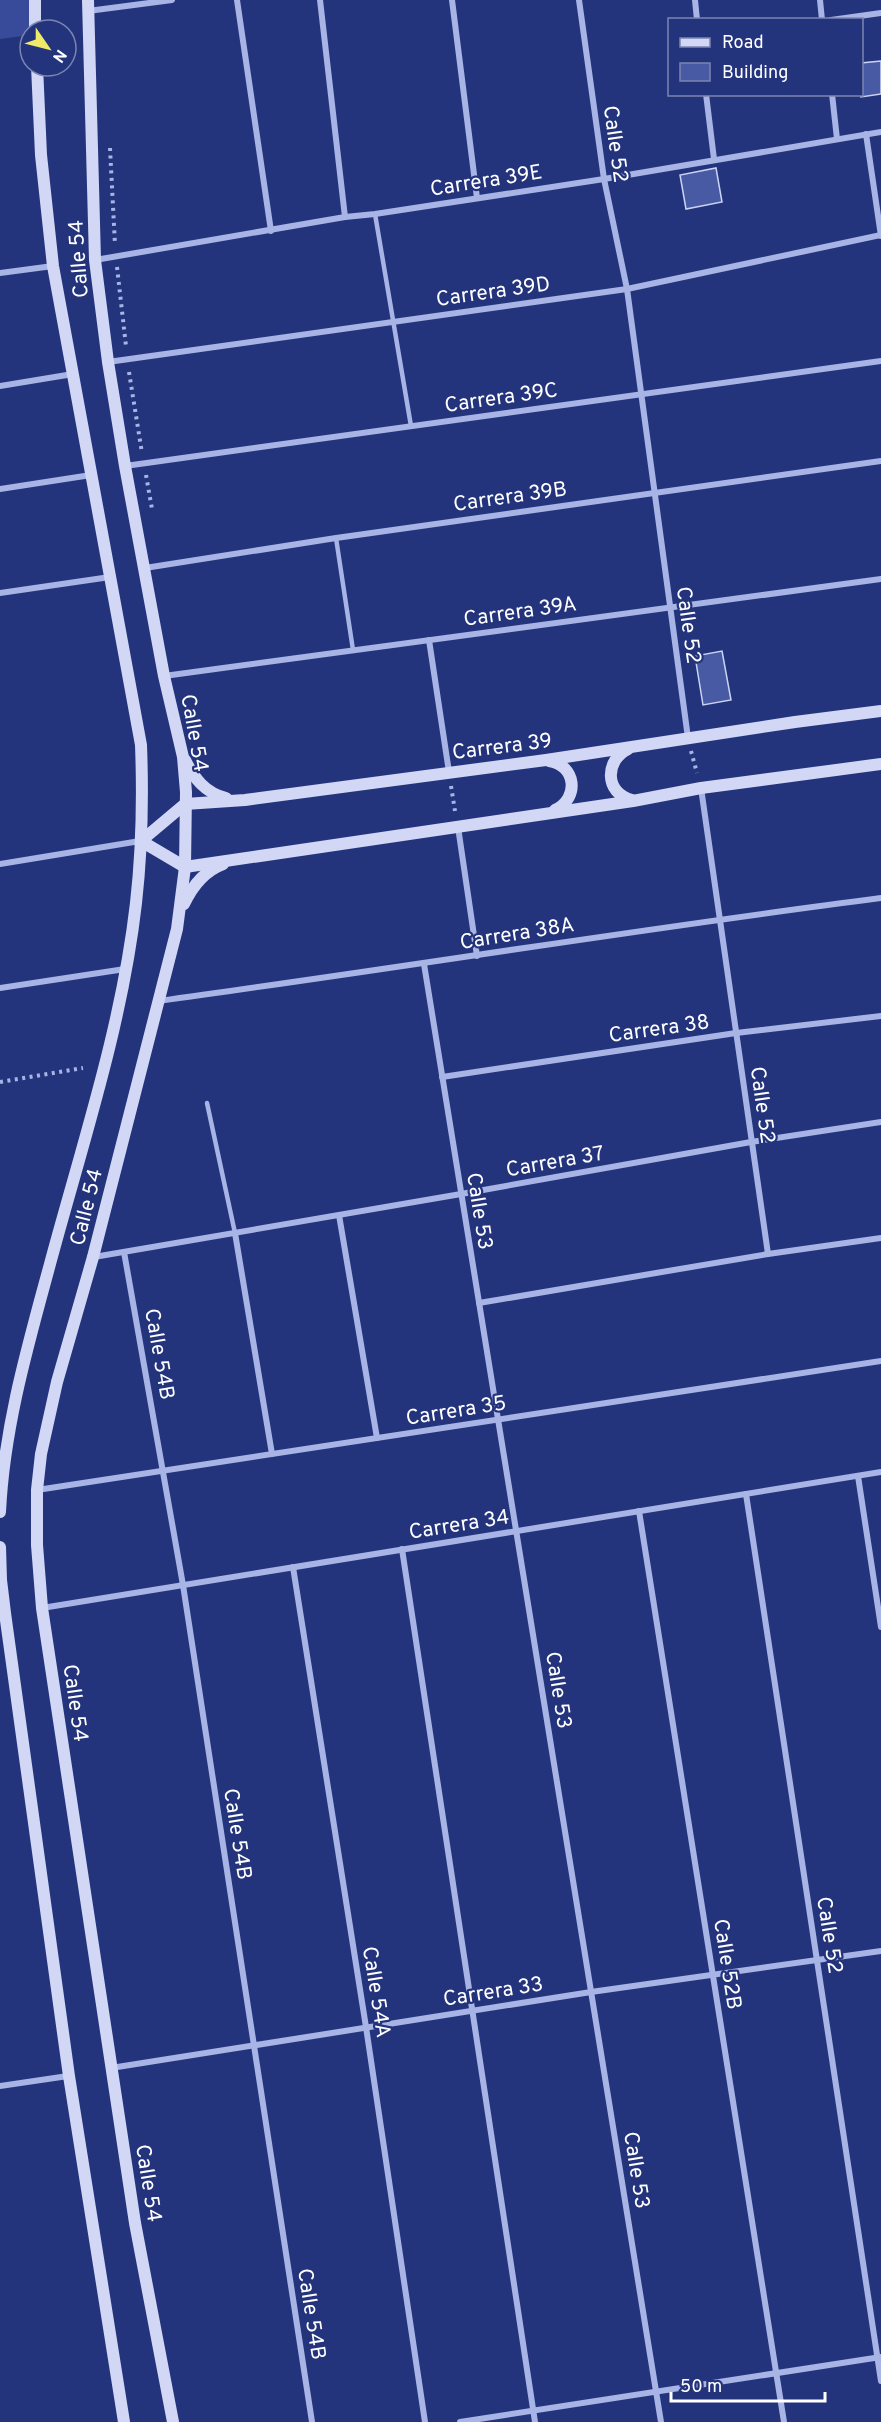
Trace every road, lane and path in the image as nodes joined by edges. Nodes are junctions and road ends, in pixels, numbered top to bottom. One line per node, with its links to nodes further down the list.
1 (35, 0): 11 (main road)
2 (172, 0): 9 (street)
3 (237, 0): 27 (street)
4 (320, 0): 26 (street)
5 (452, 0): 24 (street)
6 (579, 0): 23 (street, Calle 52)
7 (695, 0): 12 (street)
8 (820, 0): 13 (street)
9 (88, 5): 30 (main road, Calle 54)
10 (881, 13): 14 (street)
11 (35, 18)
12 (697, 18)
13 (822, 18)
14 (845, 18)
15 (38, 78): 31 (main road, Calle 54)
16 (706, 96): 22 (street)
17 (832, 96): 21 (street)
18 (881, 132): 19 (street, Carrera 39E)
19 (866, 134): 21 (street, Carrera 39E); 28 (street)
20 (110, 138): 29 (path)
21 (837, 139): 22 (street, Carrera 39E)
22 (714, 159): 23 (street, Carrera 39E)
23 (604, 178): 24 (street, Carrera 39E); 33 (street, Calle 52)
24 (477, 198): 25 (street, Carrera 39E)
25 (375, 214): 26 (street, Carrera 39E); 34 (lane)
26 (345, 217): 27 (street, Carrera 39E)
27 (271, 231): 29 (street, Carrera 39E)
28 (881, 235): 33 (street, Carrera 39D)
29 (116, 256): 30 (street, Carrera 39E); 35 (path)
30 (95, 260): 37 (main road, Calle 54)
31 (53, 266): 32 (street); 38 (main road, Calle 54)
32 (0, 273)
33 (627, 289): 34 (street, Carrera 39D); 40 (street, Calle 52)
34 (394, 321): 35 (street, Carrera 39D); 41 (lane)
35 (127, 359): 37 (street, Carrera 39D); 43 (path)
36 (881, 361): 40 (street, Carrera 39C)
37 (108, 362): 44 (main road, Calle 54)
38 (74, 374): 39 (street); 45 (main road, Calle 54)
39 (0, 386)
40 (641, 394): 41 (street, Carrera 39C); 47 (street, Calle 52)
41 (411, 426): 43 (street, Carrera 39C)
42 (881, 461): 47 (street, Carrera 39B)
43 (143, 464): 44 (street, Carrera 39C); 48 (path)
44 (125, 466): 50 (main road, Calle 54)
45 (92, 475): 46 (street); 51 (main road, Calle 54)
46 (0, 489)
47 (655, 493): 49 (street, Carrera 39B); 54 (street, Calle 52)
48 (154, 521)
49 (336, 538): 50 (street, Carrera 39B); 56 (lane)
50 (145, 568): 57 (main road, Calle 54)
51 (110, 577): 53 (street); 71 (main road, Calle 54)
52 (881, 579): 54 (street, Carrera 39A)
53 (0, 593)
54 (670, 608): 55 (street, Carrera 39A); 59 (street, Calle 52)
55 (429, 640): 56 (street, Carrera 39A); 64 (street)
56 (353, 650): 57 (street, Carrera 39A)
57 (164, 676): 61 (main road, Calle 54)
58 (881, 711): 59 (main road, Carrera 39)
59 (688, 739): 60 (main road, Carrera 39); 65 (path)
60 (632, 747): 62 (main road, Carrera 39); 67 (main road)
61 (183, 757): 66 (main road); 68 (main road, Calle 54)
62 (546, 760): 64 (main road, Carrera 39); 69 (main road)
63 (881, 764): 65 (main road)
64 (449, 772): 66 (main road, Carrera 39); 70 (path)
65 (701, 788): 67 (main road); 76 (street, Calle 52)
66 (245, 800): 68 (main road, Carrera 39)
67 (633, 801): 69 (main road)
68 (185, 804): 71 (main road); 74 (main road, Calle 54)
69 (551, 811): 70 (main road)
70 (458, 827): 72 (main road); 78 (street)
71 (141, 841): 73 (street); 74 (main road); 80 (main road, Calle 54)
72 (238, 859): 74 (main road); 77 (main road)
73 (0, 864)
74 (185, 867): 77 (main road, Calle 54)
75 (881, 898): 76 (street, Carrera 38A)
76 (720, 919): 78 (street, Carrera 38A); 84 (street, Calle 52)
77 (177, 929): 82 (main road, Calle 54)
78 (477, 956): 79 (street, Carrera 38A)
79 (424, 964): 82 (street, Carrera 38A); 86 (street, Calle 53)
80 (126, 969): 81 (street); 108 (main road, Calle 54)
81 (0, 988)
82 (158, 1001): 97 (main road, Calle 54)
83 (881, 1016): 84 (street, Carrera 38)
84 (736, 1033): 86 (street, Carrera 38); 90 (street, Calle 52)
85 (83, 1068): 87 (path)
86 (442, 1077): 91 (street, Calle 53)
87 (0, 1082)
88 (207, 1103): 93 (lane)
89 (881, 1122): 90 (street, Carrera 37)
90 (751, 1142): 91 (street, Carrera 37); 96 (street, Calle 52)
91 (461, 1194): 92 (street, Carrera 37); 98 (street, Calle 53)
92 (339, 1215): 93 (street, Carrera 37); 101 (street)
93 (235, 1233): 95 (street, Carrera 37); 102 (street)
94 (881, 1238): 96 (street)
95 (124, 1252): 97 (street, Carrera 37); 103 (street, Calle 54B)
96 (768, 1254): 98 (street)
97 (93, 1257): 106 (main road, Calle 54)
98 (479, 1303): 100 (street, Calle 53)
99 (881, 1361): 100 (street, Carrera 35)
100 (498, 1420): 101 (street, Carrera 35); 111 (street, Calle 53)
101 (377, 1438): 102 (street, Carrera 35)
102 (272, 1454): 103 (street, Carrera 35)
103 (165, 1471): 106 (street, Carrera 35); 115 (street, Calle 54B)
104 (881, 1472): 105 (street, Carrera 34)
105 (858, 1476): 107 (street, Carrera 34); 118 (street)
106 (37, 1490): 116 (main road, Calle 54)
107 (746, 1494): 109 (street, Carrera 34); 120 (street, Calle 52)
108 (0, 1496): 110 (main road, Calle 54)
109 (639, 1511): 111 (street, Carrera 34); 121 (street, Calle 52B)
110 (0, 1512)
111 (516, 1531): 113 (street, Carrera 34); 122 (street, Calle 53)
112 (0, 1547): 117 (main road)
113 (402, 1549): 114 (street, Carrera 34); 123 (street)
114 (293, 1567): 115 (street, Carrera 34); 124 (street, Calle 54A)
115 (183, 1585): 116 (street, Carrera 34); 125 (street, Calle 54B)
116 (42, 1608): 126 (main road, Calle 54)
117 (2, 1614): 127 (main road)
118 (881, 1627)
119 (881, 1951): 120 (street, Carrera 33)
120 (817, 1960): 121 (street, Carrera 33); 129 (street, Calle 52)
121 (713, 1975): 122 (street, Carrera 33); 130 (street, Calle 52B)
122 (591, 1992): 123 (street, Carrera 33); 132 (street, Calle 53)
123 (471, 2012): 124 (street, Carrera 33); 133 (street)
124 (366, 2027): 125 (street, Carrera 33); 137 (street, Calle 54A)
125 (253, 2045): 126 (street, Carrera 33); 136 (street, Calle 54B)
126 (111, 2068): 135 (main road, Calle 54)
127 (69, 2076): 128 (street); 134 (main road)
128 (0, 2086)
129 (879, 2358): 130 (street); 131 (street, Calle 52)
130 (776, 2373): 132 (street); 141 (street, Calle 52B)
131 (881, 2381)
132 (657, 2392): 133 (street); 140 (street, Calle 53)
133 (534, 2411): 138 (street); 139 (street)
134 (124, 2422)
135 (173, 2422)
136 (312, 2422)
137 (425, 2422)
138 (460, 2422)
139 (535, 2422)
140 (661, 2422)
141 (784, 2422)

